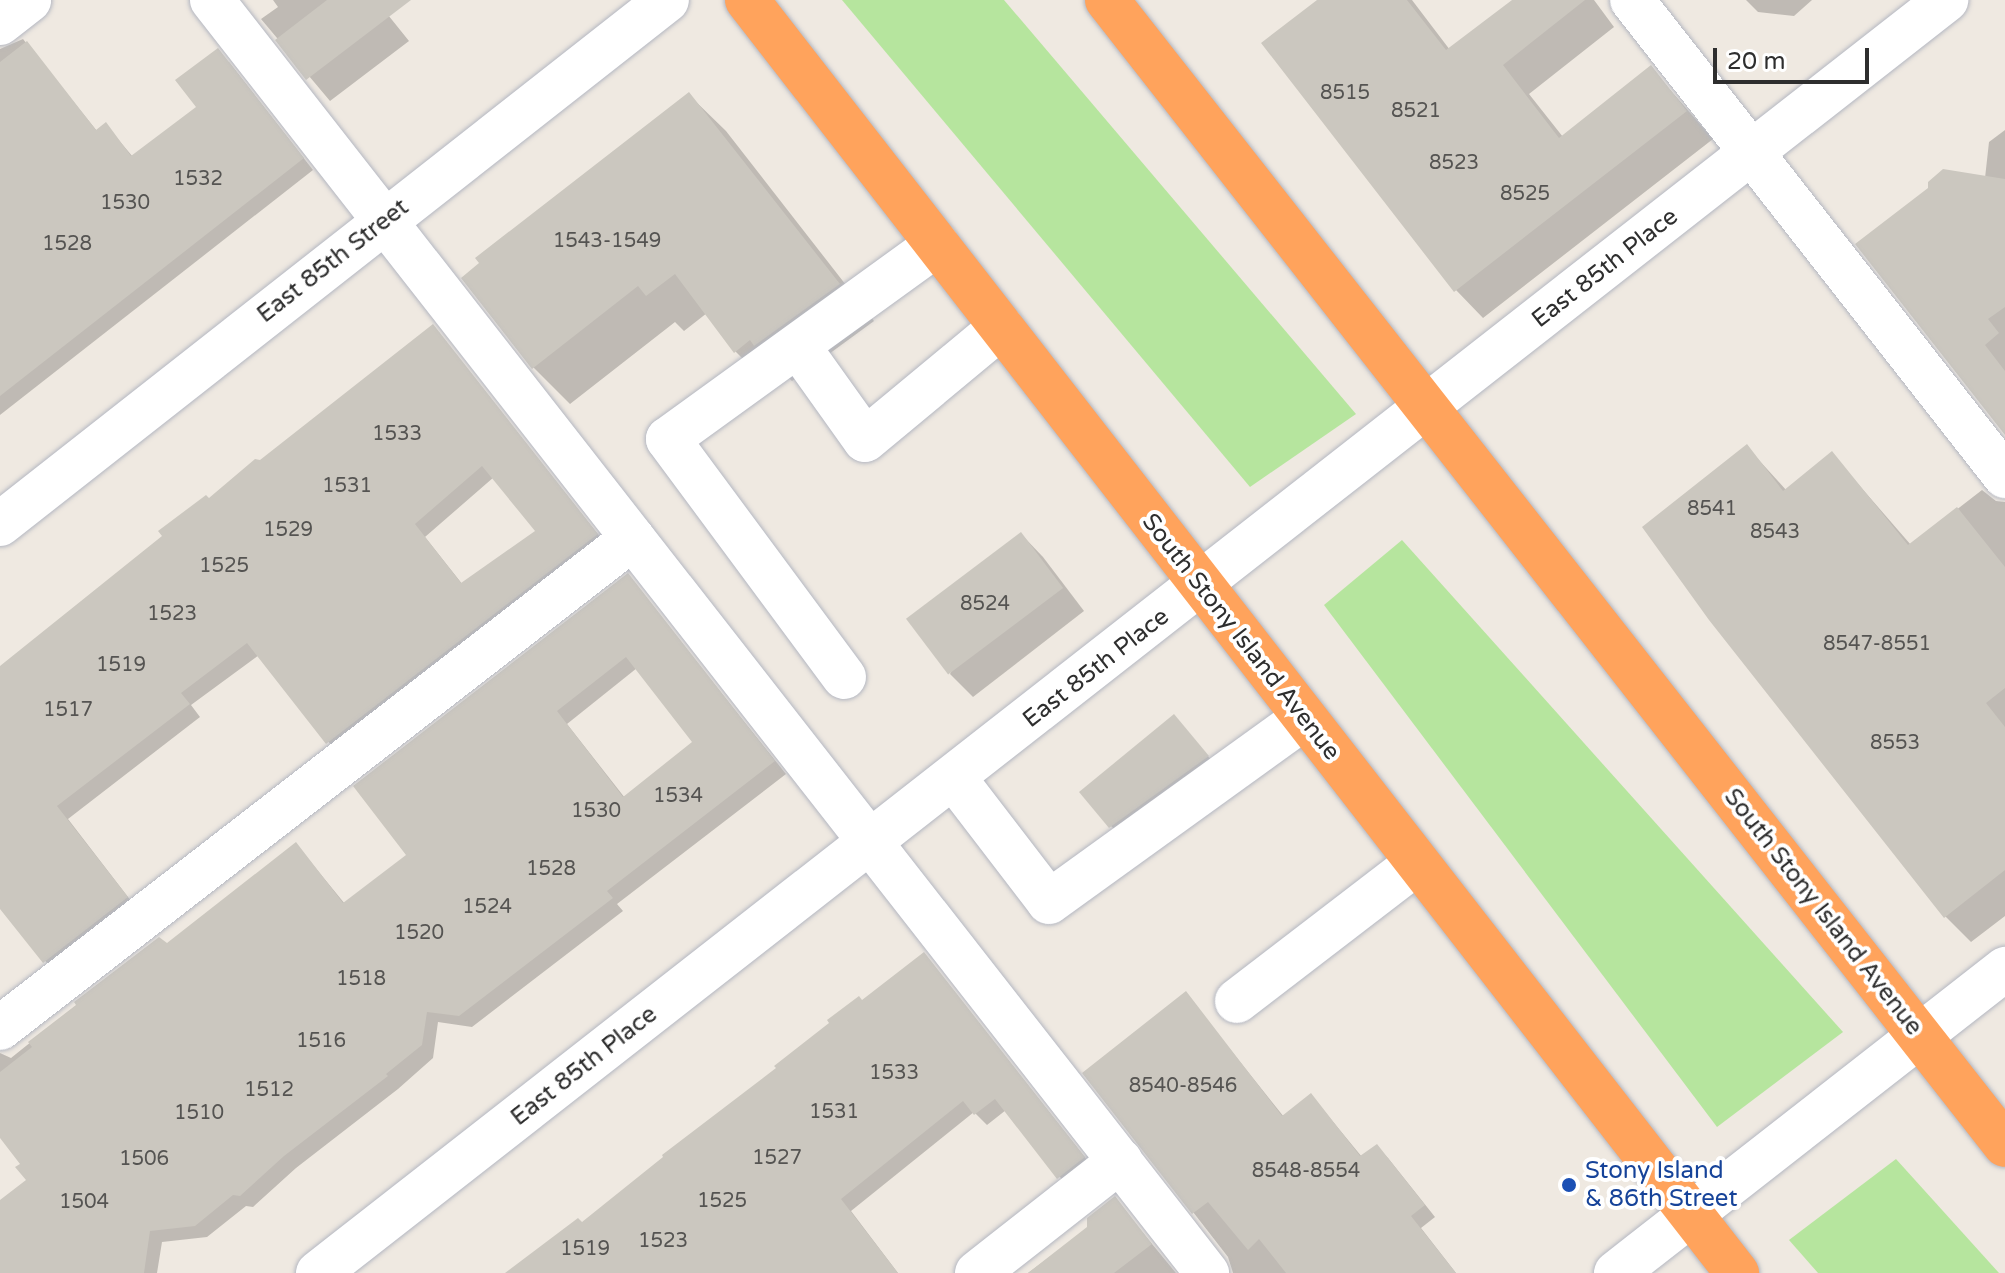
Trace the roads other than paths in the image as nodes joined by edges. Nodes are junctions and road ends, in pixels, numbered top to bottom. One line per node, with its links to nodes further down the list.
1 (29, 0): 8 (street)
2 (212, 0): 10 (street)
3 (667, 0): 10 (street, East 85th Street)
4 (747, 0): 11 (highway, South Stony Island Avenue)
5 (1107, 0): 14 (highway, South Stony Island Avenue)
6 (1632, 0): 9 (street)
7 (1946, 0): 9 (street, East 85th Place)
8 (0, 23)
9 (1752, 152): 14 (street, East 85th Place); 15 (street)
10 (384, 220): 16 (street, East 85th Street); 17 (street)
11 (937, 244): 12 (highway, South Stony Island Avenue); 13 (street)
12 (1001, 327): 13 (street); 18 (highway, South Stony Island Avenue)
13 (798, 346): 19 (street)
14 (1425, 409): 18 (street, East 85th Place); 27 (highway, South Stony Island Avenue)
15 (2002, 466)
16 (0, 524)
17 (633, 538): 22 (street); 26 (street)
18 (1201, 586): 20 (highway, South Stony Island Avenue); 21 (street, East 85th Place)
19 (844, 677)
20 (1304, 718): 21 (street); 23 (highway, South Stony Island Avenue)
21 (954, 778): 22 (street, East 85th Place)
22 (872, 843): 29 (street); 31 (street, East 85th Place)
23 (1417, 863): 25 (street); 30 (highway, South Stony Island Avenue)
24 (2005, 969): 27 (street)
25 (1237, 1001)
26 (0, 1028)
27 (1920, 1036): 28 (highway, South Stony Island Avenue); 30 (street)
28 (2005, 1145)
29 (1120, 1161): 32 (street); 33 (street)
30 (1691, 1214): 34 (street); 35 (highway, South Stony Island Avenue)
31 (318, 1273)
32 (977, 1273)
33 (1207, 1273)
34 (1616, 1273)
35 (1737, 1273)

